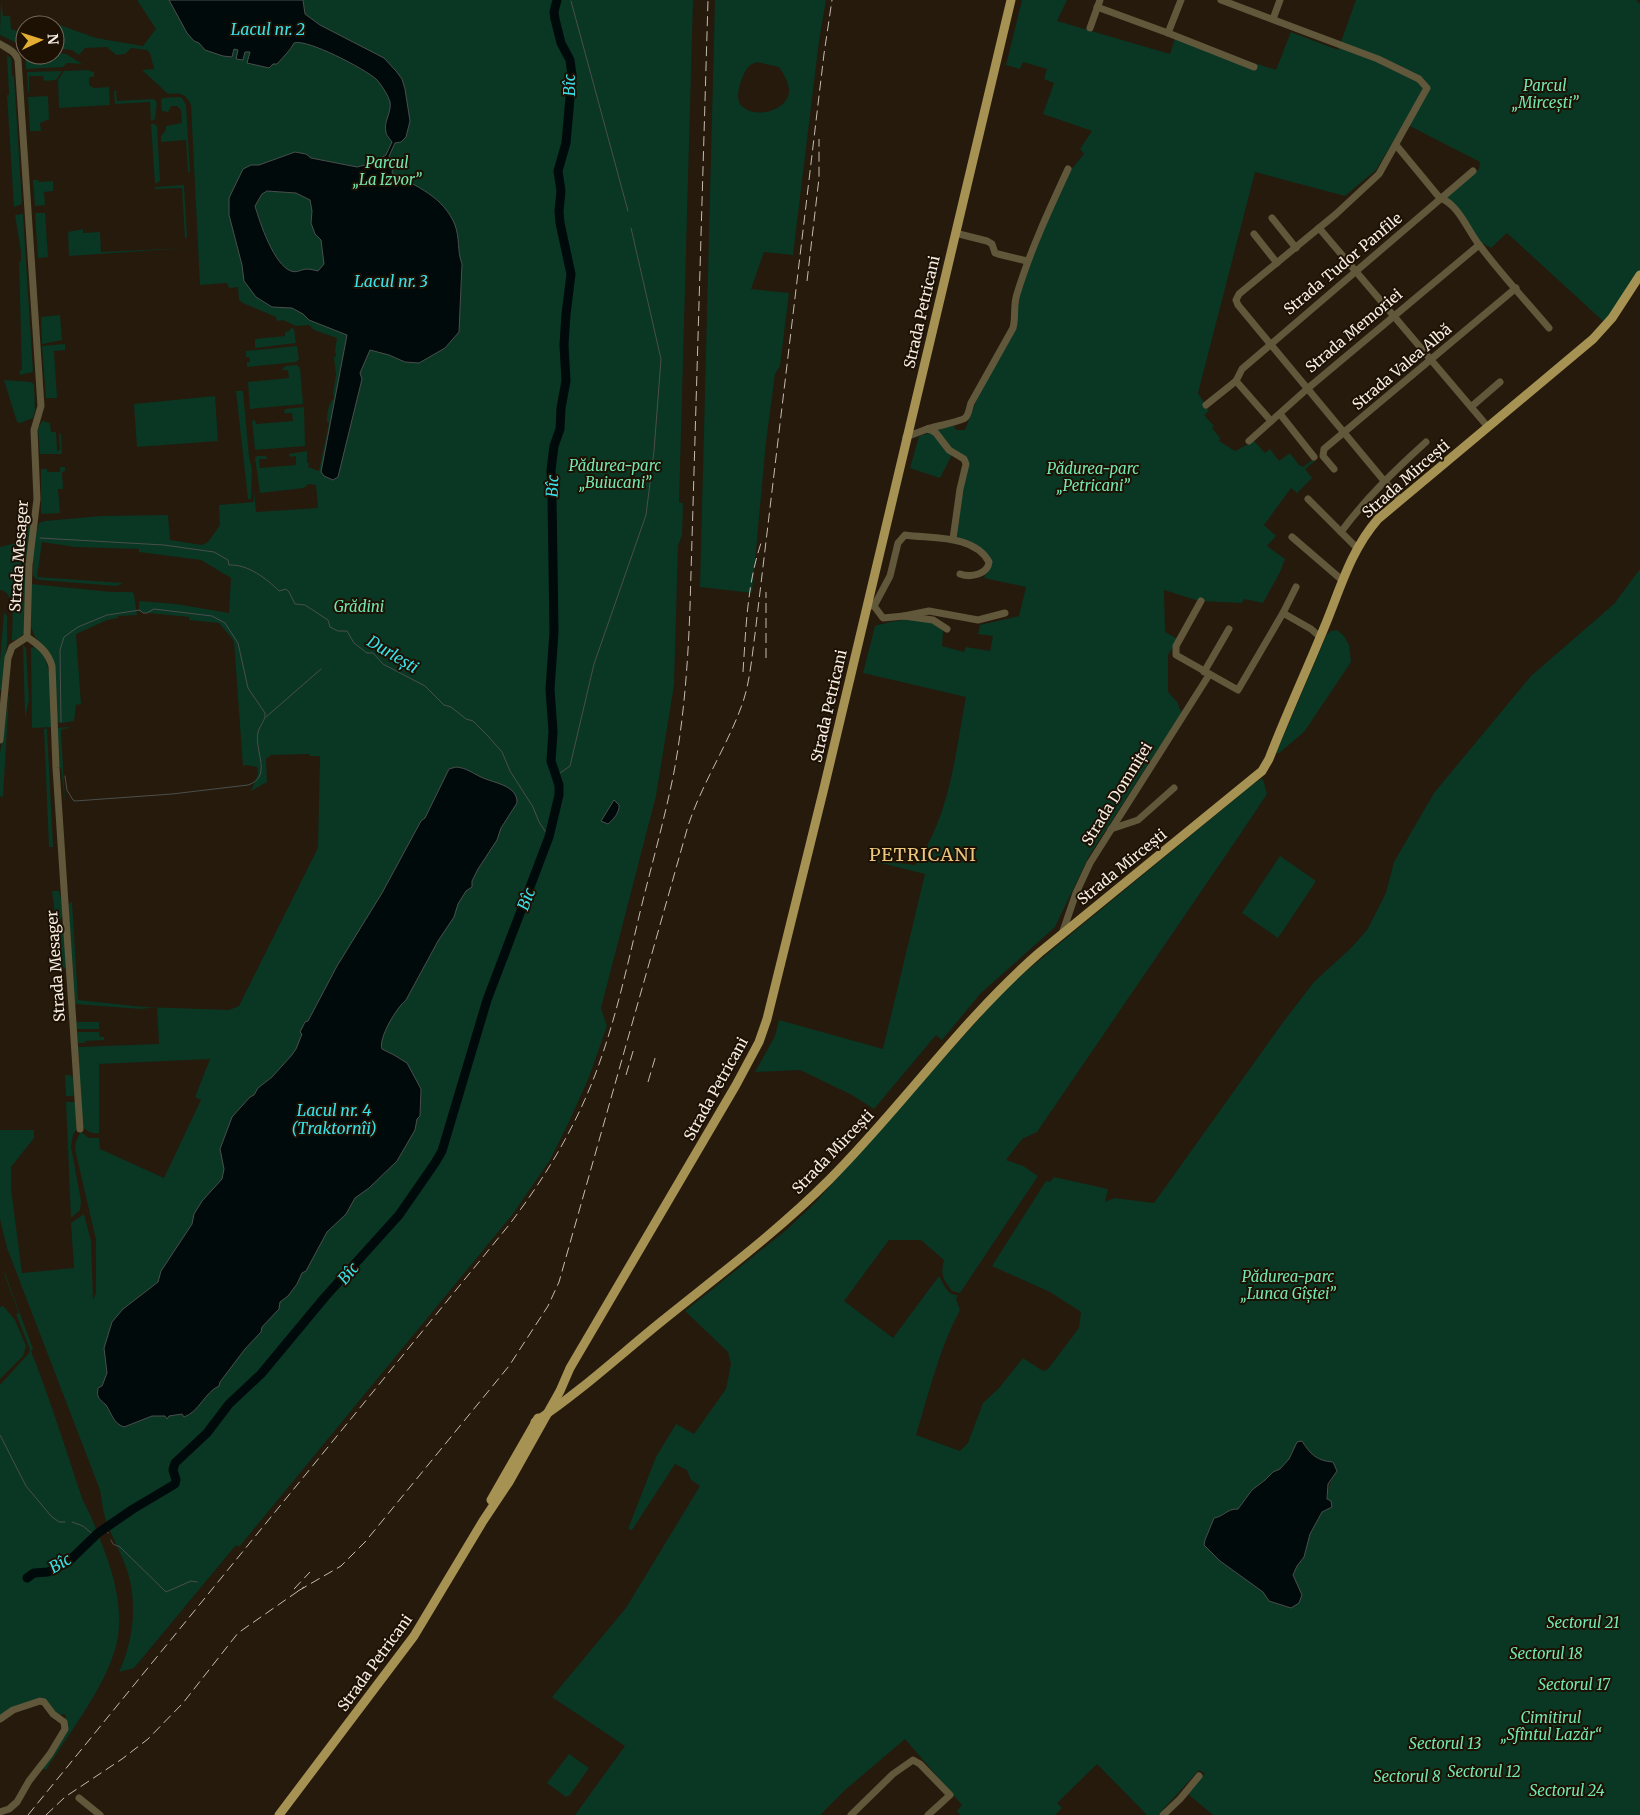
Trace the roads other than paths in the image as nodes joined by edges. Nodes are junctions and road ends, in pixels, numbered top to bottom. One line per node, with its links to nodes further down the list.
1 (1011, 0): 17 (main road, Strada Petricani)
2 (1181, 0): 8 (street)
3 (1224, 0): 6 (street)
4 (1280, 0): 6 (street)
5 (1099, 4): 7 (street); 8 (street)
6 (1273, 19): 11 (street)
7 (1090, 28)
8 (1168, 33): 10 (street)
9 (0, 44): 62 (street, Strada Mesager)
10 (1254, 67)
11 (1396, 145): 14 (street); 16 (street)
12 (1068, 168): 21 (street)
13 (1473, 171): 14 (street, Strada Tudor Panfile)
14 (1442, 198): 19 (street); 23 (street, Strada Tudor Panfile)
15 (1272, 218): 20 (street)
16 (1319, 228): 20 (street); 23 (street)
17 (955, 234): 21 (street); 40 (main road, Strada Petricani)
18 (1254, 234): 22 (street)
19 (1479, 245): 25 (street); 26 (street, Strada Memoriei)
20 (1296, 248): 22 (street)
21 (1027, 261): 38 (street)
22 (1277, 263): 28 (street)
23 (1356, 272): 26 (street); 28 (street, Strada Tudor Panfile)
24 (1640, 275): 37 (main road, Strada Mircești)
25 (1516, 288): 27 (street); 29 (street, Strada Valea Albă)
26 (1394, 316): 29 (street); 32 (street, Strada Memoriei)
27 (1549, 328)
28 (1270, 345): 30 (street, Strada Tudor Panfile); 32 (street)
29 (1432, 360): 34 (street); 39 (street, Strada Valea Albă)
30 (1236, 381): 33 (street, Strada Tudor Panfile); 36 (street)
31 (1500, 382): 34 (street)
32 (1307, 389): 35 (street, Strada Memoriei); 39 (street)
33 (1206, 405)
34 (1471, 406): 37 (street)
35 (1280, 414): 36 (street, Strada Memoriei); 43 (street)
36 (1271, 421): 41 (street, Strada Memoriei)
37 (1488, 427): 47 (main road, Strada Mircești)
38 (927, 429): 40 (street); 50 (street)
39 (1344, 434): 44 (street, Strada Valea Albă); 45 (street)
40 (906, 437): 56 (main road, Strada Petricani)
41 (1249, 441)
42 (1426, 442): 45 (street)
43 (1314, 457)
44 (1334, 469)
45 (1384, 480): 47 (street); 48 (street)
46 (1308, 499): 48 (street)
47 (1400, 500): 51 (main road, Strada Mircești)
48 (1341, 532): 51 (street)
49 (1292, 537): 53 (street)
50 (953, 539): 52 (street); 56 (street)
51 (1357, 548): 53 (main road, Strada Mircești)
52 (960, 574)
53 (1342, 580): 63 (main road, Strada Mircești)
54 (1296, 587): 58 (street)
55 (1201, 601): 64 (street)
56 (870, 606): 59 (street); 70 (main road, Strada Petricani)
57 (1005, 613): 59 (street)
58 (1283, 613): 63 (street); 64 (street)
59 (904, 616): 60 (street)
60 (947, 629)
61 (1229, 629): 64 (street, Strada Domniței)
62 (27, 637): 65 (street); 69 (street, Strada Mesager)
63 (1320, 637): 68 (main road, Strada Mircești)
64 (1206, 673): 67 (street, Strada Domniței)
65 (0, 740)
66 (1174, 788): 67 (street)
67 (1111, 829): 68 (street, Strada Domniței)
68 (1062, 934): 71 (main road, Strada Mircești)
69 (80, 1129)
70 (565, 1376): 71 (main road, Strada Petricani); 72 (main road, Strada Petricani)
71 (547, 1414): 72 (main road, Strada Mircești); 73 (main road, Strada Petricani)
72 (535, 1422): 73 (main road, Strada Petricani)
73 (483, 1521): 79 (main road, Strada Petricani)
74 (0, 1719): 77 (street)
75 (1199, 1776): 82 (street)
76 (80, 1798): 78 (street)
77 (0, 1812)
78 (100, 1815)
79 (279, 1815)
80 (851, 1815): 81 (street)
81 (928, 1815)
82 (1163, 1815)

